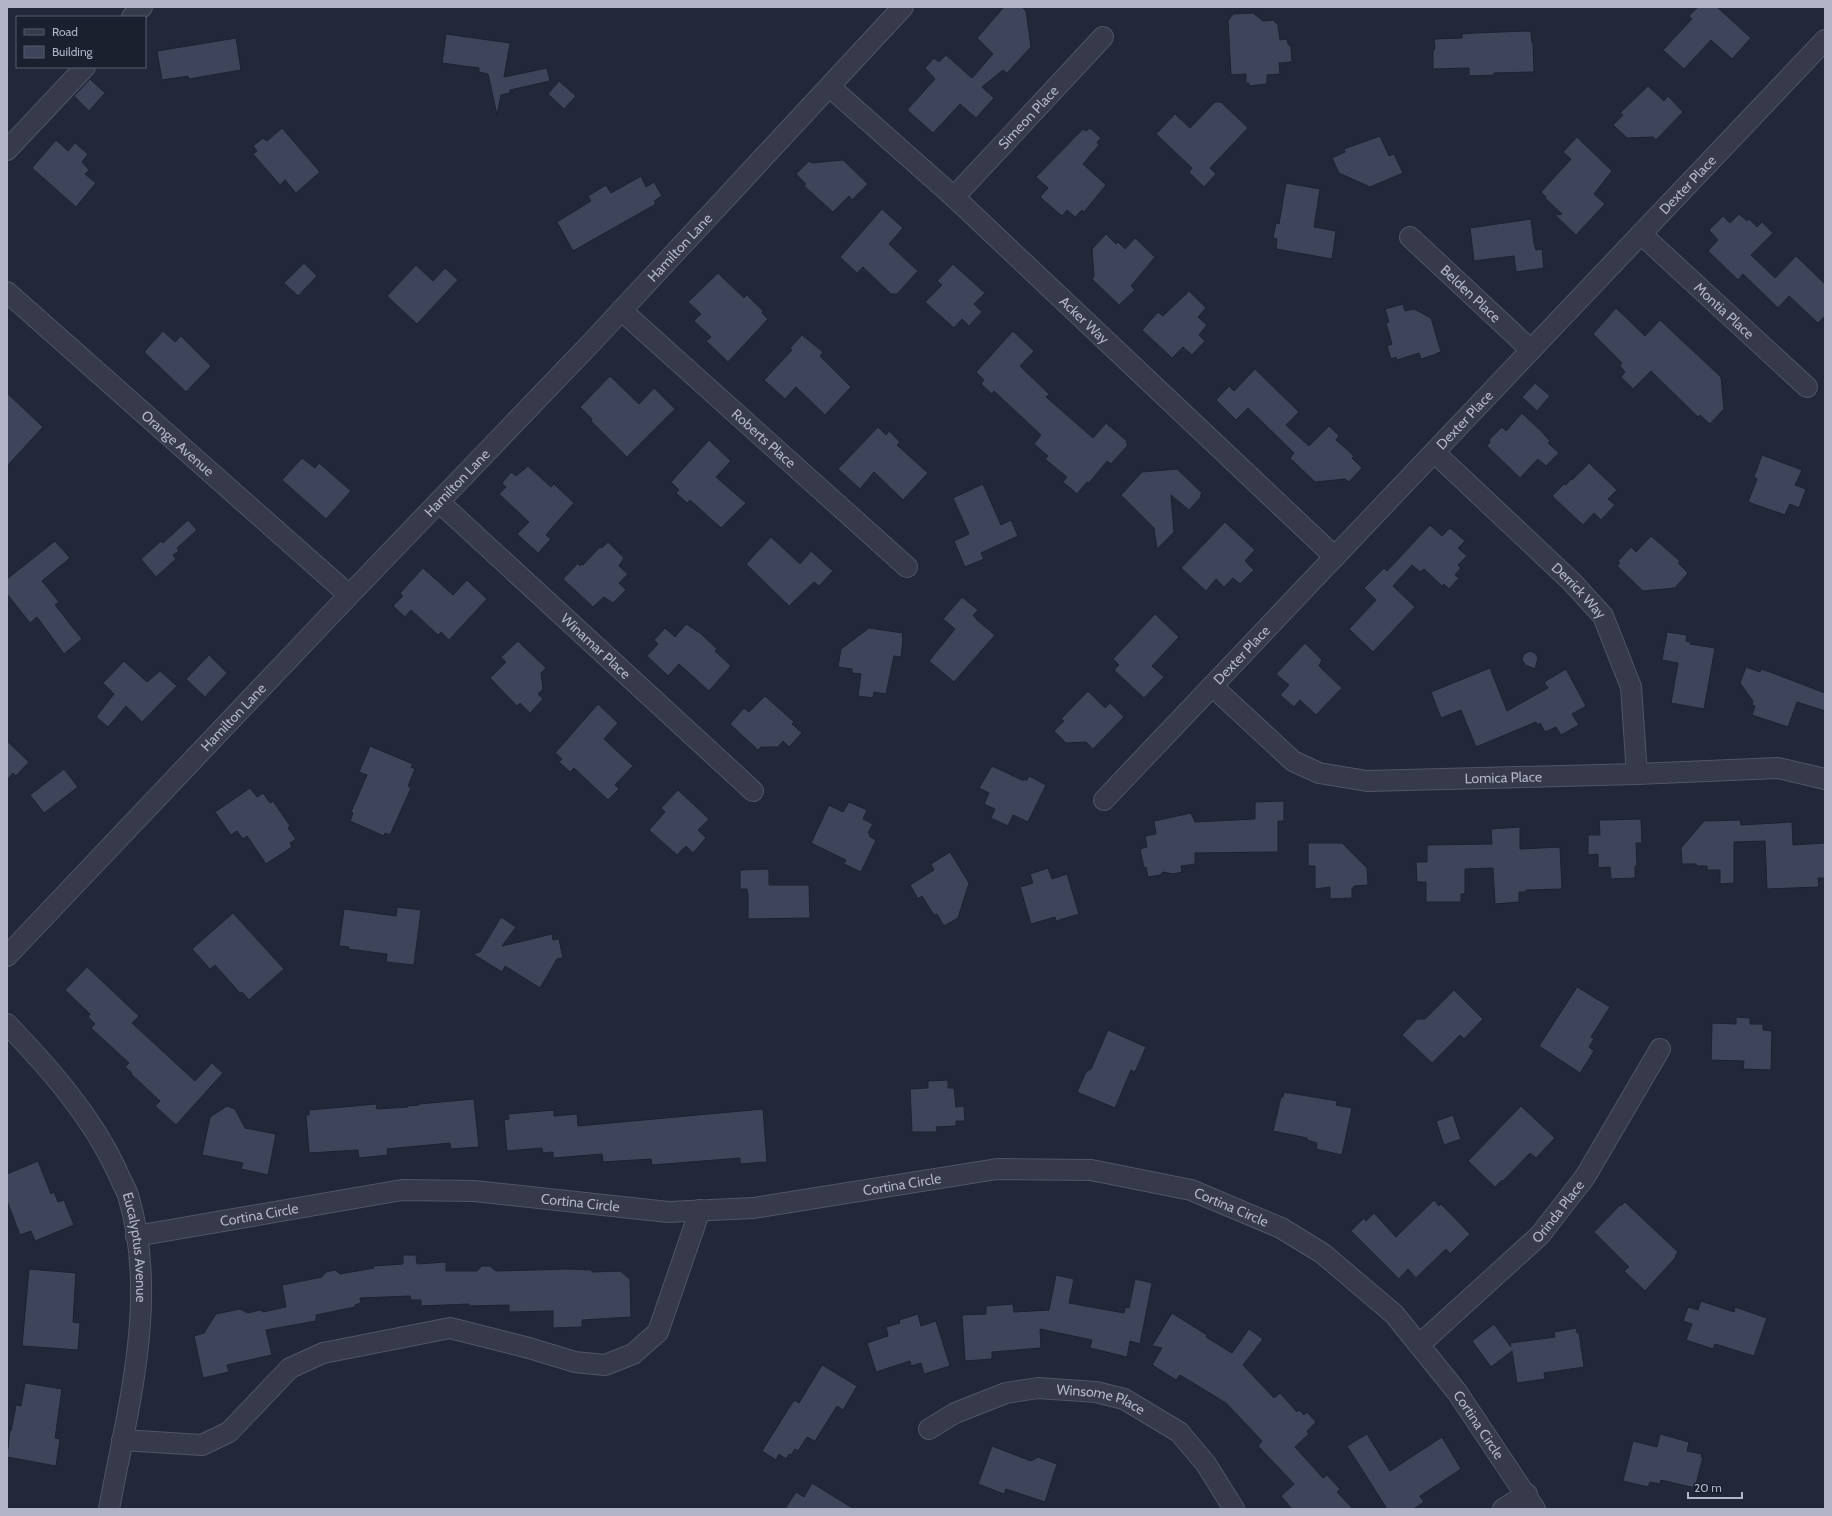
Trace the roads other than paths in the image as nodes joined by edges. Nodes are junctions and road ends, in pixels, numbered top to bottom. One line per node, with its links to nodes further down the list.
1 (142, 7): 3 (street)
2 (903, 7): 7 (street, Hamilton Lane)
3 (133, 16)
4 (1103, 38): 9 (street, Simeon Place)
5 (1825, 40): 10 (street, Dexter Place)
6 (84, 68): 8 (street)
7 (830, 87): 9 (street, Acker Way); 13 (street, Hamilton Lane)
8 (7, 150)
9 (954, 197): 18 (street, Acker Way)
10 (1641, 234): 14 (street, Dexter Place); 15 (street, Montia Place)
11 (1410, 237): 14 (street, Belden Place)
12 (7, 292): 20 (street, Orange Avenue)
13 (621, 310): 17 (street, Hamilton Lane); 19 (street, Roberts Place)
14 (1530, 350): 16 (street, Dexter Place)
15 (1807, 387)
16 (1435, 452): 18 (street, Dexter Place); 22 (street, Derrick Way)
17 (439, 502): 20 (street, Hamilton Lane); 24 (street, Winamar Place)
18 (1335, 557): 21 (street, Dexter Place)
19 (907, 567)
20 (349, 595): 26 (street, Hamilton Lane)
21 (1212, 686): 22 (street, Lomica Place); 25 (street, Dexter Place)
22 (1637, 774): 23 (street, Lomica Place)
23 (1825, 779)
24 (752, 791)
25 (1104, 800)
26 (7, 956)
27 (7, 1024): 30 (street, Eucalyptus Avenue)
28 (1660, 1049): 31 (street, Orinda Place)
29 (700, 1210): 30 (street, Cortina Circle); 31 (street, Cortina Circle); 33 (street)
30 (136, 1236): 33 (street, Eucalyptus Avenue)
31 (1419, 1345): 34 (street, Cortina Circle)
32 (929, 1429): 36 (street, Winsome Place)
33 (122, 1440): 35 (street, Eucalyptus Avenue)
34 (1531, 1502): 37 (street)
35 (109, 1509)
36 (1234, 1509)
37 (1503, 1509)

